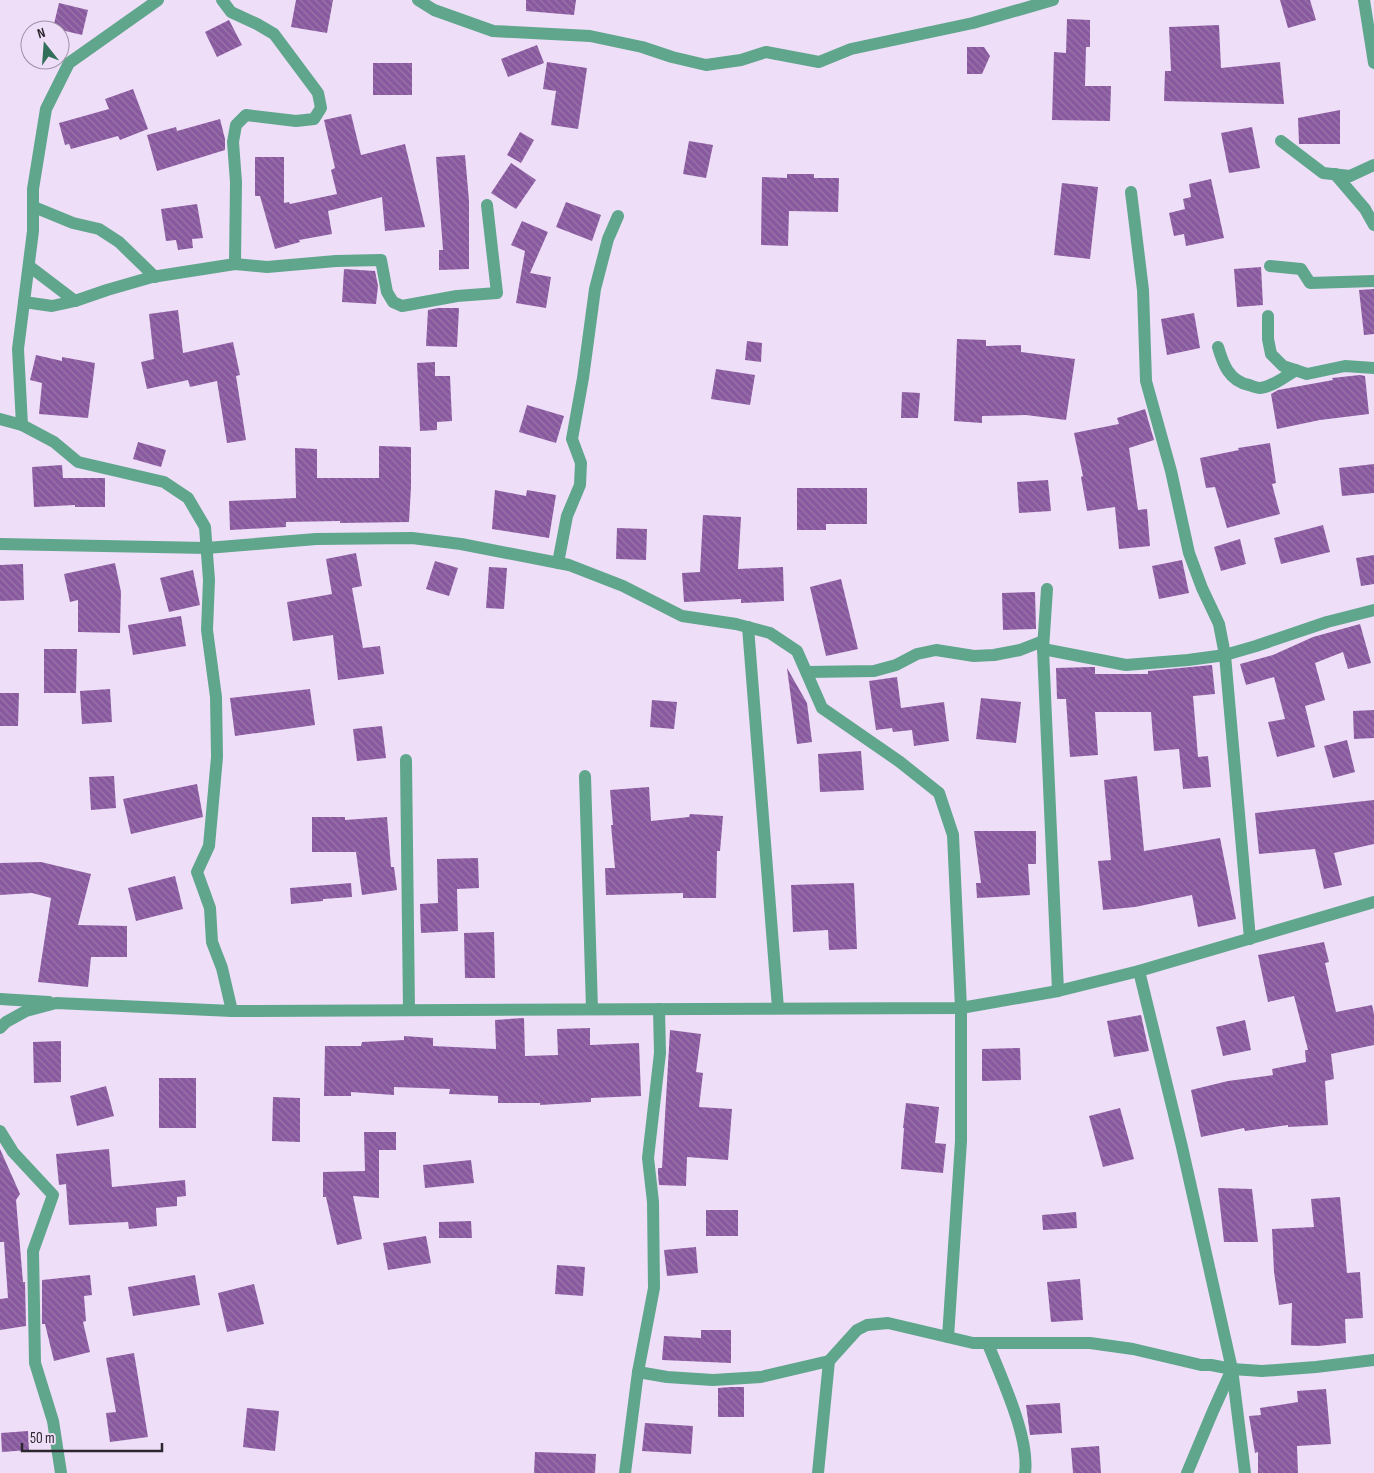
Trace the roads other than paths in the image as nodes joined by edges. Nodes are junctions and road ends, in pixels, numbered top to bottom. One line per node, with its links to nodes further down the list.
1 (158, 0): 12 (street)
2 (222, 0): 15 (street)
3 (418, 0): 4 (street)
4 (1053, 0)
5 (1364, 0): 6 (street)
6 (1374, 63)
7 (1281, 141): 9 (street)
8 (1374, 165): 9 (street)
9 (1335, 174): 14 (street)
10 (1131, 192): 35 (street)
11 (486, 205): 15 (street)
12 (34, 207): 16 (street); 18 (street)
13 (618, 216): 30 (street)
14 (1374, 225)
15 (235, 264): 18 (street)
16 (29, 266): 20 (street); 21 (street)
17 (1270, 266): 19 (street)
18 (155, 277): 20 (street)
19 (1374, 281)
20 (75, 301): 21 (street)
21 (24, 302): 27 (street)
22 (1268, 316): 25 (street)
23 (1218, 347): 25 (street)
24 (1374, 368): 25 (street)
25 (1296, 370)
26 (0, 419): 27 (street)
27 (22, 424): 29 (street)
28 (0, 544): 29 (street)
29 (207, 548): 30 (street); 50 (street)
30 (558, 563): 33 (street)
31 (1047, 589): 34 (street)
32 (1374, 610): 35 (street)
33 (748, 627): 36 (street); 45 (street)
34 (1043, 645): 35 (street); 36 (street); 42 (street)
35 (1225, 655): 40 (street)
36 (806, 672): 46 (street)
37 (406, 760): 49 (street)
38 (585, 776): 47 (street)
39 (1374, 902): 40 (street)
40 (1250, 939): 41 (street)
41 (1139, 971): 42 (street); 57 (street)
42 (1058, 991): 46 (street)
43 (0, 998): 44 (street)
44 (56, 1003): 50 (street); 51 (street)
45 (778, 1008): 46 (street); 48 (street)
46 (961, 1008): 53 (street)
47 (592, 1009): 48 (street); 49 (street)
48 (659, 1009): 58 (street)
49 (409, 1010): 50 (street)
50 (232, 1011)
51 (0, 1028)
52 (0, 1131): 59 (street)
53 (948, 1336): 54 (street); 56 (street)
54 (988, 1344): 57 (street); 62 (street)
55 (1374, 1360): 57 (street)
56 (829, 1362): 58 (street); 61 (street)
57 (1232, 1370): 63 (street); 64 (street)
58 (638, 1372): 60 (street)
59 (61, 1473)
60 (625, 1473)
61 (818, 1473)
62 (1025, 1473)
63 (1187, 1473)
64 (1245, 1473)

